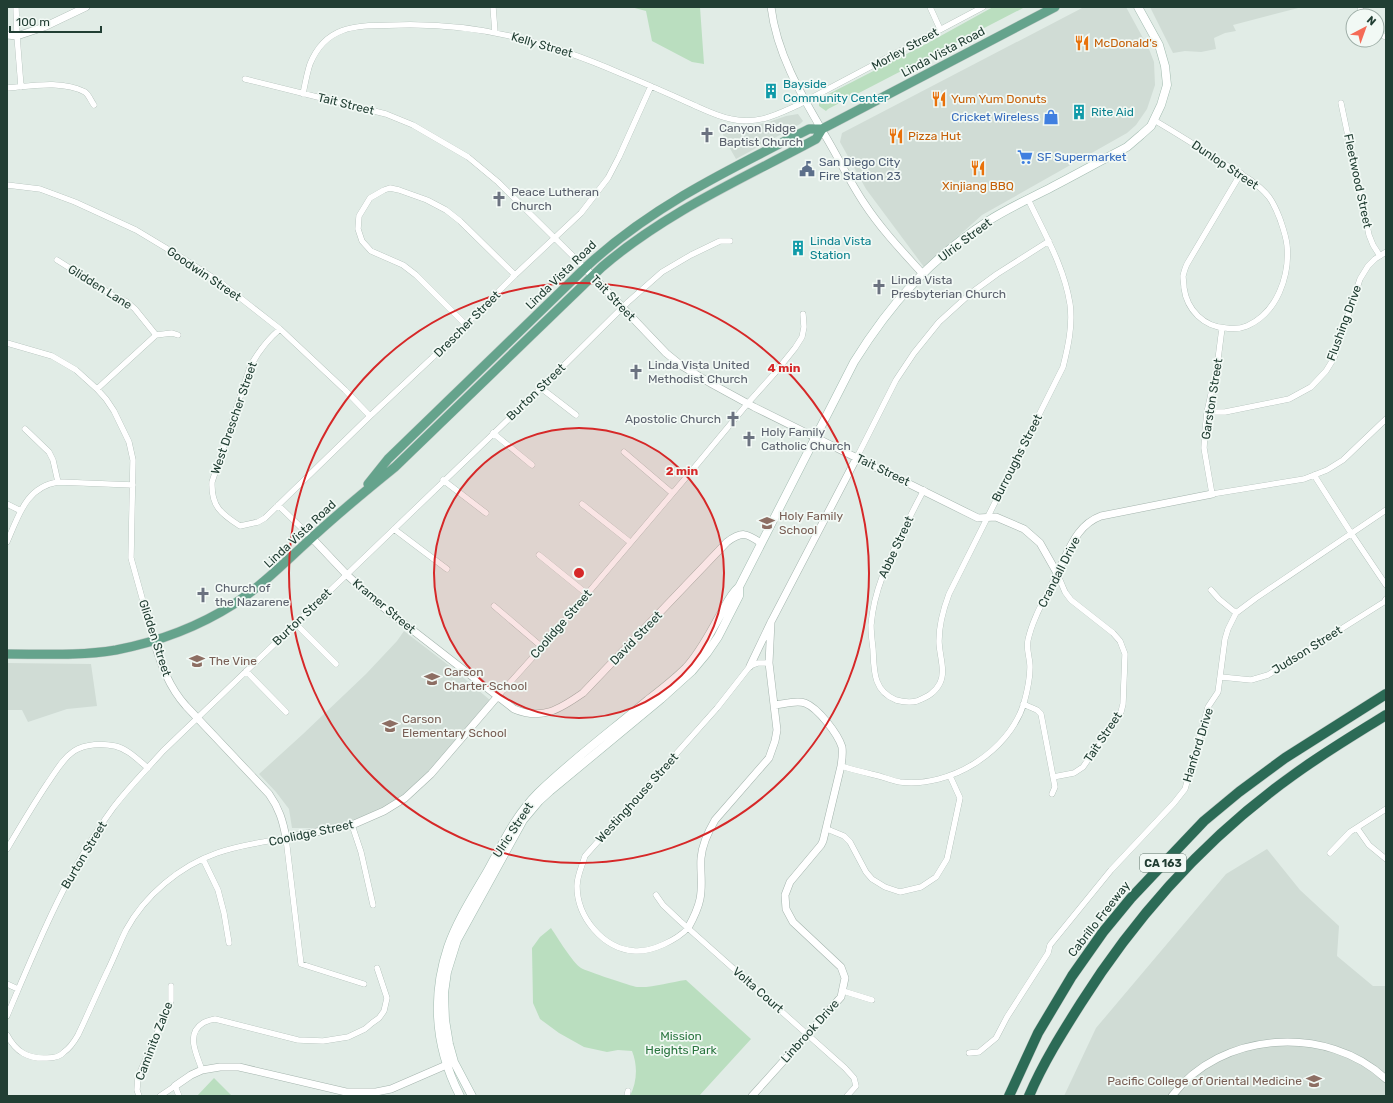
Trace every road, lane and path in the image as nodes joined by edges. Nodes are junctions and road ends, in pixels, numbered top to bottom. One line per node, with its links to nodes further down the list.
1 (16, 7): 12 (street)
2 (86, 7): 12 (street)
3 (494, 7): 10 (street)
4 (771, 7): 18 (street)
5 (930, 7): 9 (street)
6 (983, 7): 9 (street, Morley Street)
7 (1055, 7): 22 (main road, Linda Vista Road)
8 (1138, 7): 21 (main road, Ulric Street)
9 (940, 30): 18 (street, Morley Street)
10 (495, 32): 14 (street, Kelly Street); 17 (street, Kelly Street)
11 (7, 35): 12 (street)
12 (16, 36): 15 (street)
13 (245, 79): 17 (street, Tait Street)
14 (651, 86): 18 (street, Kelly Street); 26 (street, Drescher Street)
15 (21, 87): 16 (street); 20 (street)
16 (7, 88)
17 (303, 94): 26 (street, Tait Street)
18 (806, 101): 22 (street)
19 (1341, 103): 30 (street, Fleetwood Street)
20 (94, 105)
21 (1154, 120): 23 (street, Dunlop Street); 25 (main road, Ulric Street)
22 (822, 129): 32 (main road, Linda Vista Road); 33 (street); 35 (main road, Linda Vista Road)
23 (1241, 173): 40 (street); 40 (street, Dunlop Street)
24 (7, 185): 39 (street, Goodwin Street)
25 (1028, 199): 28 (street, Burroughs Street); 33 (main road, Ulric Street)
26 (555, 237): 32 (street, Tait Street); 34 (street, Drescher Street)
27 (730, 241): 36 (street, Burton Street)
28 (1049, 241): 55 (street); 71 (street, Burroughs Street)
29 (1386, 252): 30 (street, Flushing Drive)
30 (1380, 256): 47 (street, Flushing Drive)
31 (57, 260): 41 (street, Glidden Lane)
32 (585, 268): 35 (street, Tait Street); 64 (main road, Linda Vista Road)
33 (922, 273): 53 (main road, Ulric Street)
34 (516, 275): 38 (street, Drescher Street); 38 (street)
35 (593, 276): 36 (street, Tait Street); 64 (main road, Linda Vista Road)
36 (622, 307): 44 (street, Burton Street); 46 (street, Tait Street)
37 (803, 314): 46 (street, Coolidge Street)
38 (466, 325): 49 (street, Drescher Street)
39 (280, 328): 49 (street, Goodwin Street); 72 (street, West Drescher Street)
40 (1222, 328): 47 (street, Garston Street)
41 (156, 335): 42 (street); 45 (street)
42 (178, 335)
43 (7, 344): 45 (street, Glidden Street)
44 (541, 388): 48 (street); 52 (street, Burton Street)
45 (97, 389): 60 (street, Glidden Street)
46 (748, 403): 53 (street, Tait Street); 62 (street, Coolidge Street)
47 (1207, 412): 63 (street, Garston Street)
48 (576, 415)
49 (370, 416): 67 (street, Drescher Street)
50 (1386, 419): 57 (street, Crandall Drive)
51 (25, 429): 59 (street)
52 (493, 433): 56 (street); 58 (street, Burton Street)
53 (816, 436): 55 (street, Tait Street); 78 (main road, Ulric Street)
54 (624, 452): 62 (street)
55 (857, 457): 61 (street, Tait Street); 89 (street)
56 (532, 465)
57 (1314, 474): 63 (street, Crandall Drive); 74 (street)
58 (444, 480): 70 (street); 73 (street, Burton Street)
59 (58, 482): 60 (street); 69 (street)
60 (133, 485): 91 (street, Glidden Street)
61 (924, 490): 71 (street, Tait Street); 101 (street, Abbe Street)
62 (672, 493): 77 (street, Coolidge Street)
63 (1212, 494): 81 (street, Crandall Drive)
64 (358, 496): 75 (main road, Linda Vista Road)
65 (7, 504): 69 (street)
66 (582, 504): 77 (street)
67 (278, 505): 72 (street, Drescher Street); 75 (street, Kramer Street)
68 (1386, 510): 74 (street, Hanford Drive)
69 (21, 511): 76 (street)
70 (486, 512)
71 (986, 518): 81 (street, Tait Street); 101 (street, Burroughs Street)
72 (243, 525)
73 (394, 529): 80 (street); 82 (street, Burton Street)
74 (1351, 533): 83 (street); 88 (street, Hanford Drive)
75 (312, 538): 82 (street, Kramer Street); 91 (main road, Linda Vista Road)
76 (7, 542)
77 (630, 542): 85 (street, Coolidge Street)
78 (761, 543): 100 (street, David Street); 136 (main road, Ulric Street)
79 (539, 555): 85 (street)
80 (447, 569)
81 (1057, 573): 102 (street, Crandall Drive); 110 (street, Tait Street)
82 (346, 574): 90 (street, Burton Street); 100 (street, Kramer Street)
83 (1386, 585)
84 (1211, 590): 88 (street)
85 (587, 594): 92 (street, Coolidge Street)
86 (1386, 599): 98 (street, Judson Street)
87 (494, 606): 92 (street)
88 (1236, 613): 98 (street, Hanford Drive)
89 (771, 622): 94 (street); 96 (street)
90 (295, 623): 95 (street); 97 (street, Burton Street)
91 (154, 641): 93 (main road, Linda Vista Road); 106 (street, Glidden Street)
92 (542, 647): 100 (street, Coolidge Street)
93 (7, 654)
94 (769, 663): 96 (street); 103 (street)
95 (336, 664)
96 (750, 666): 123 (street, Westinghouse Street)
97 (246, 671): 104 (street); 106 (street, Burton Street)
98 (1221, 677): 135 (street, Hanford Drive)
99 (1386, 694): 148 (highway, Cabrillo Freeway / CA 163)
100 (497, 697): 113 (street, Coolidge Street)
101 (912, 702)
102 (1023, 704): 109 (street, Crandall Drive); 110 (street)
103 (774, 705): 107 (street, Linbrook Drive); 123 (street)
104 (286, 712)
105 (1386, 715): 149 (highway, CA 163)
106 (197, 718): 108 (street, Burton Street); 116 (street, Glidden Street)
107 (841, 766): 109 (street, Crandall Drive); 115 (street, Linbrook Drive)
108 (148, 768): 117 (street); 129 (street, Burton Street)
109 (950, 776): 115 (street)
110 (1053, 777): 111 (street)
111 (1052, 794)
112 (1386, 809): 114 (street)
113 (352, 825): 116 (street, Coolidge Street); 122 (street)
114 (1357, 828): 118 (street); 120 (street)
115 (827, 829): 130 (street, Linbrook Drive)
116 (286, 838): 119 (street, Coolidge Street); 127 (street, Glidden Street)
117 (7, 849)
118 (1330, 853)
119 (203, 859): 124 (street); 134 (street, Coolidge Street)
120 (1386, 859)
121 (656, 895): 123 (street, Volta Court)
122 (373, 905)
123 (688, 928): 133 (street, Volta Court)
124 (229, 944)
125 (377, 968): 137 (street)
126 (7, 984): 129 (street)
127 (364, 984)
128 (171, 986): 141 (street, Caminito Zalce)
129 (18, 989): 132 (street, Burton Street)
130 (843, 991): 131 (street); 133 (street, Linbrook Drive)
131 (872, 1000)
132 (7, 1016)
133 (807, 1033): 146 (street, Linbrook Drive); 147 (street, Volta Court)
134 (7, 1035)
135 (969, 1053)
136 (450, 1064): 140 (street); 144 (main road, Ulric Street); 145 (main road, Ulric Street)
137 (202, 1070): 139 (street); 140 (street)
138 (1386, 1079): 150 (street)
139 (175, 1086): 142 (street); 143 (street)
140 (376, 1094)
141 (139, 1096)
142 (160, 1096)
143 (179, 1096)
144 (460, 1096)
145 (472, 1096)
146 (752, 1096)
147 (847, 1096)
148 (1009, 1096)
149 (1029, 1096)
150 (1172, 1096)

